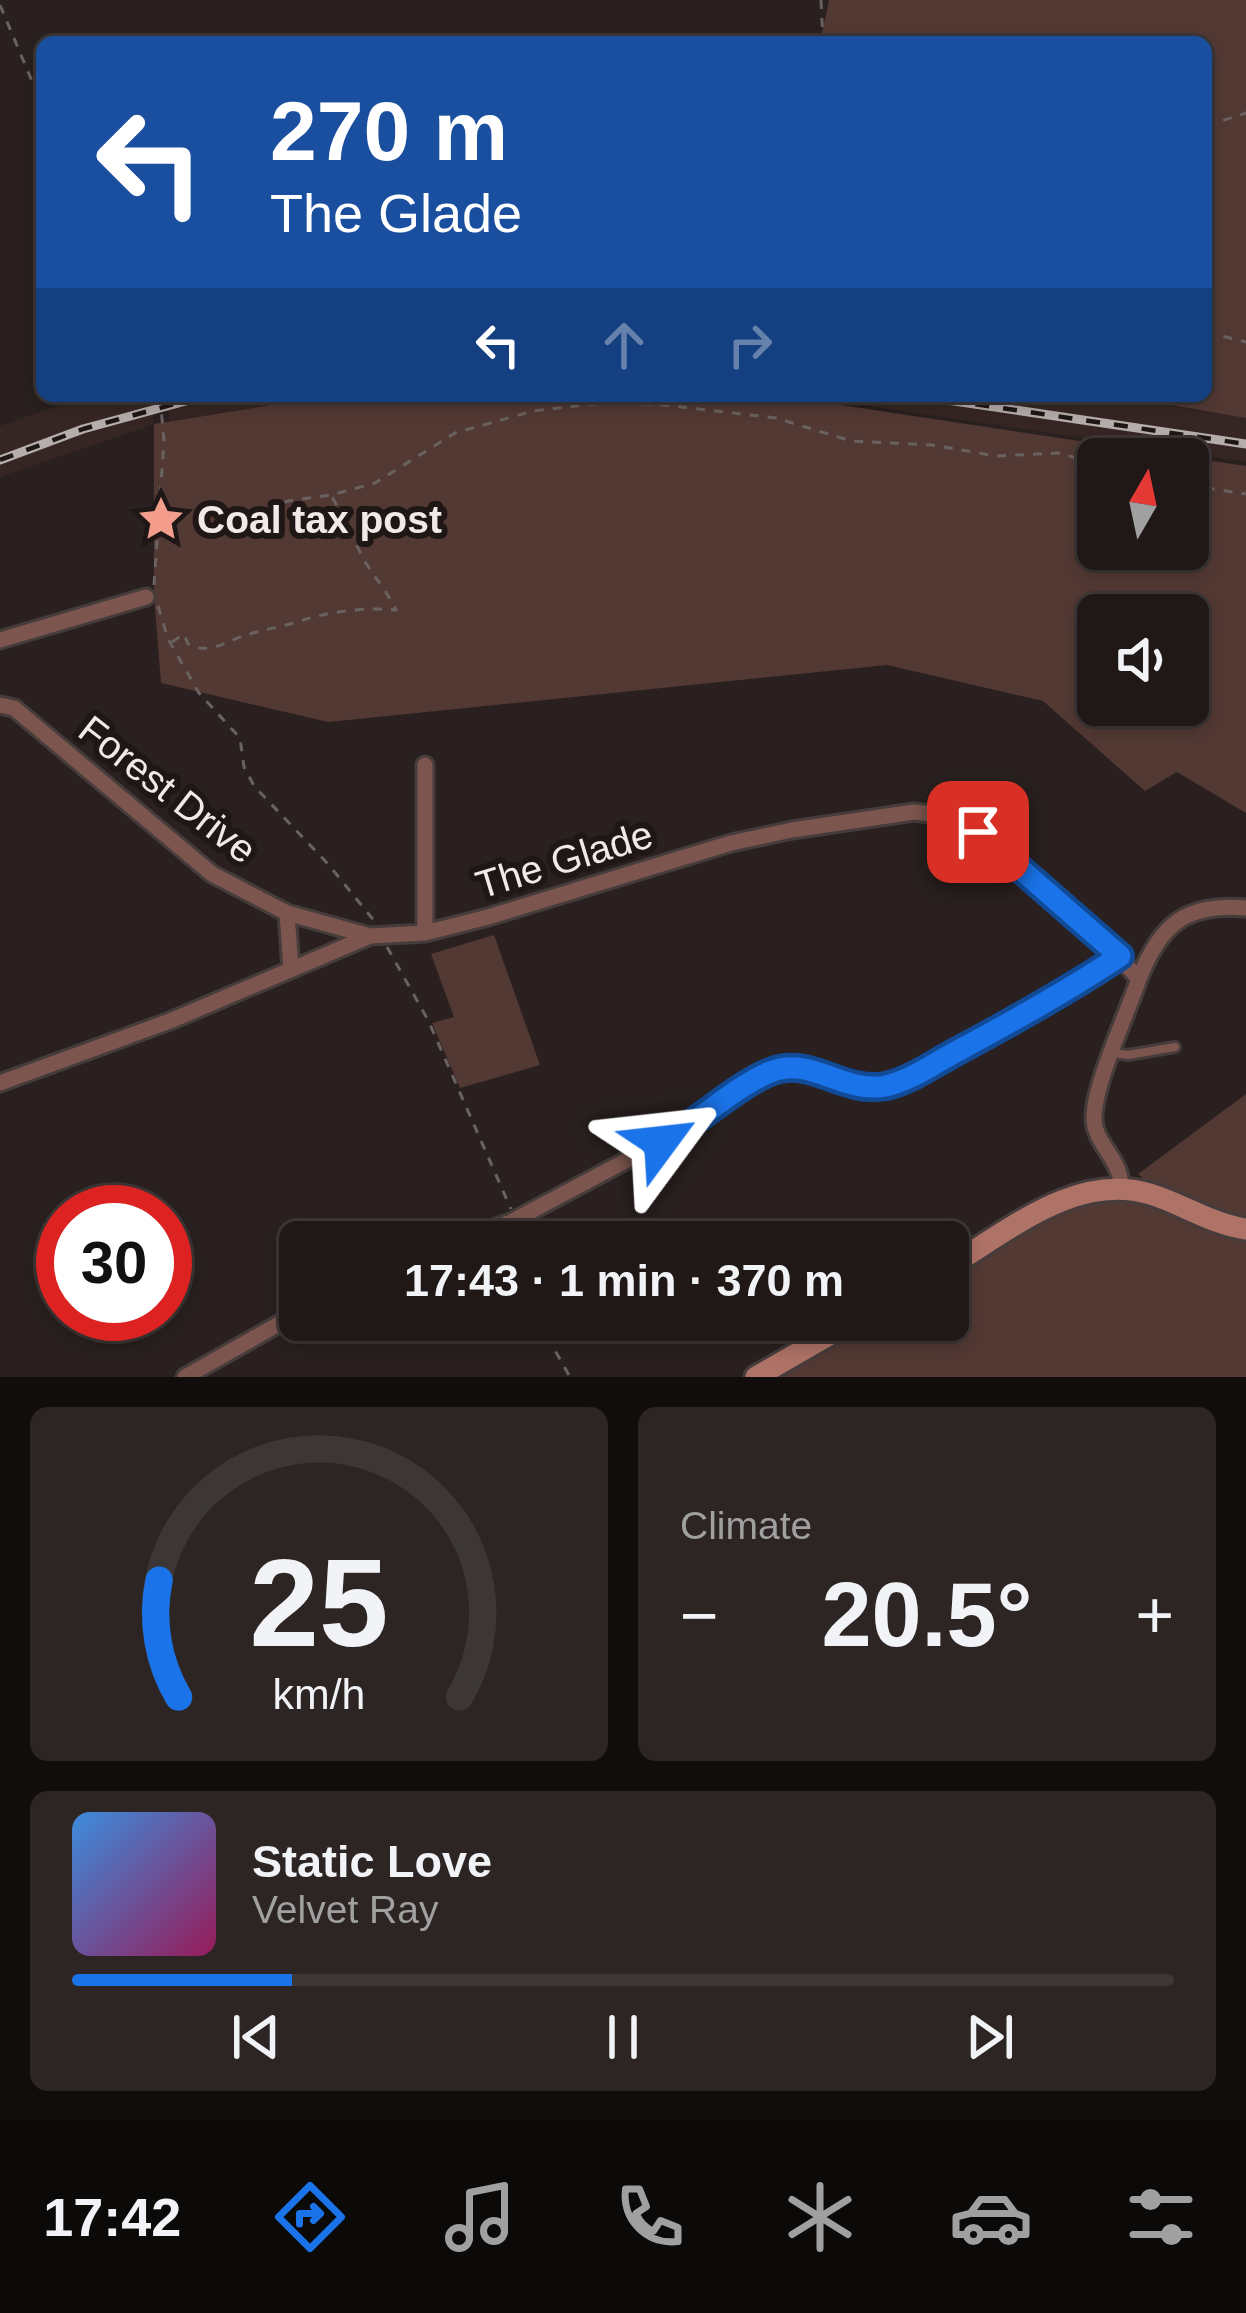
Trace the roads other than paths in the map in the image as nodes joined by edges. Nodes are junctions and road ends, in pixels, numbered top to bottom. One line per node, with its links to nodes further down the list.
1 (146, 597): 2 (street)
2 (0, 640)
3 (0, 705): 6 (street, Forest Drive)
4 (425, 765): 7 (street)
5 (1246, 908): 11 (street)
6 (287, 913): 8 (street, Forest Drive); 10 (street)
7 (424, 933): 8 (street, The Glade); 9 (street, The Glade)
8 (375, 936): 10 (street, The Glade)
9 (1120, 956): 11 (street, The Glade); 16 (street)
10 (291, 969): 14 (street, The Glade)
11 (1139, 979): 13 (street)
12 (1175, 1047): 13 (lane)
13 (1113, 1053): 15 (street)
14 (0, 1083)
15 (1120, 1189): 17 (main road); 18 (main road)
16 (513, 1221)
17 (1246, 1229)
18 (969, 1255)
19 (279, 1326): 21 (street)
20 (819, 1341): 23 (main road)
21 (208, 1372): 22 (street)
22 (185, 1377)
23 (756, 1377)

